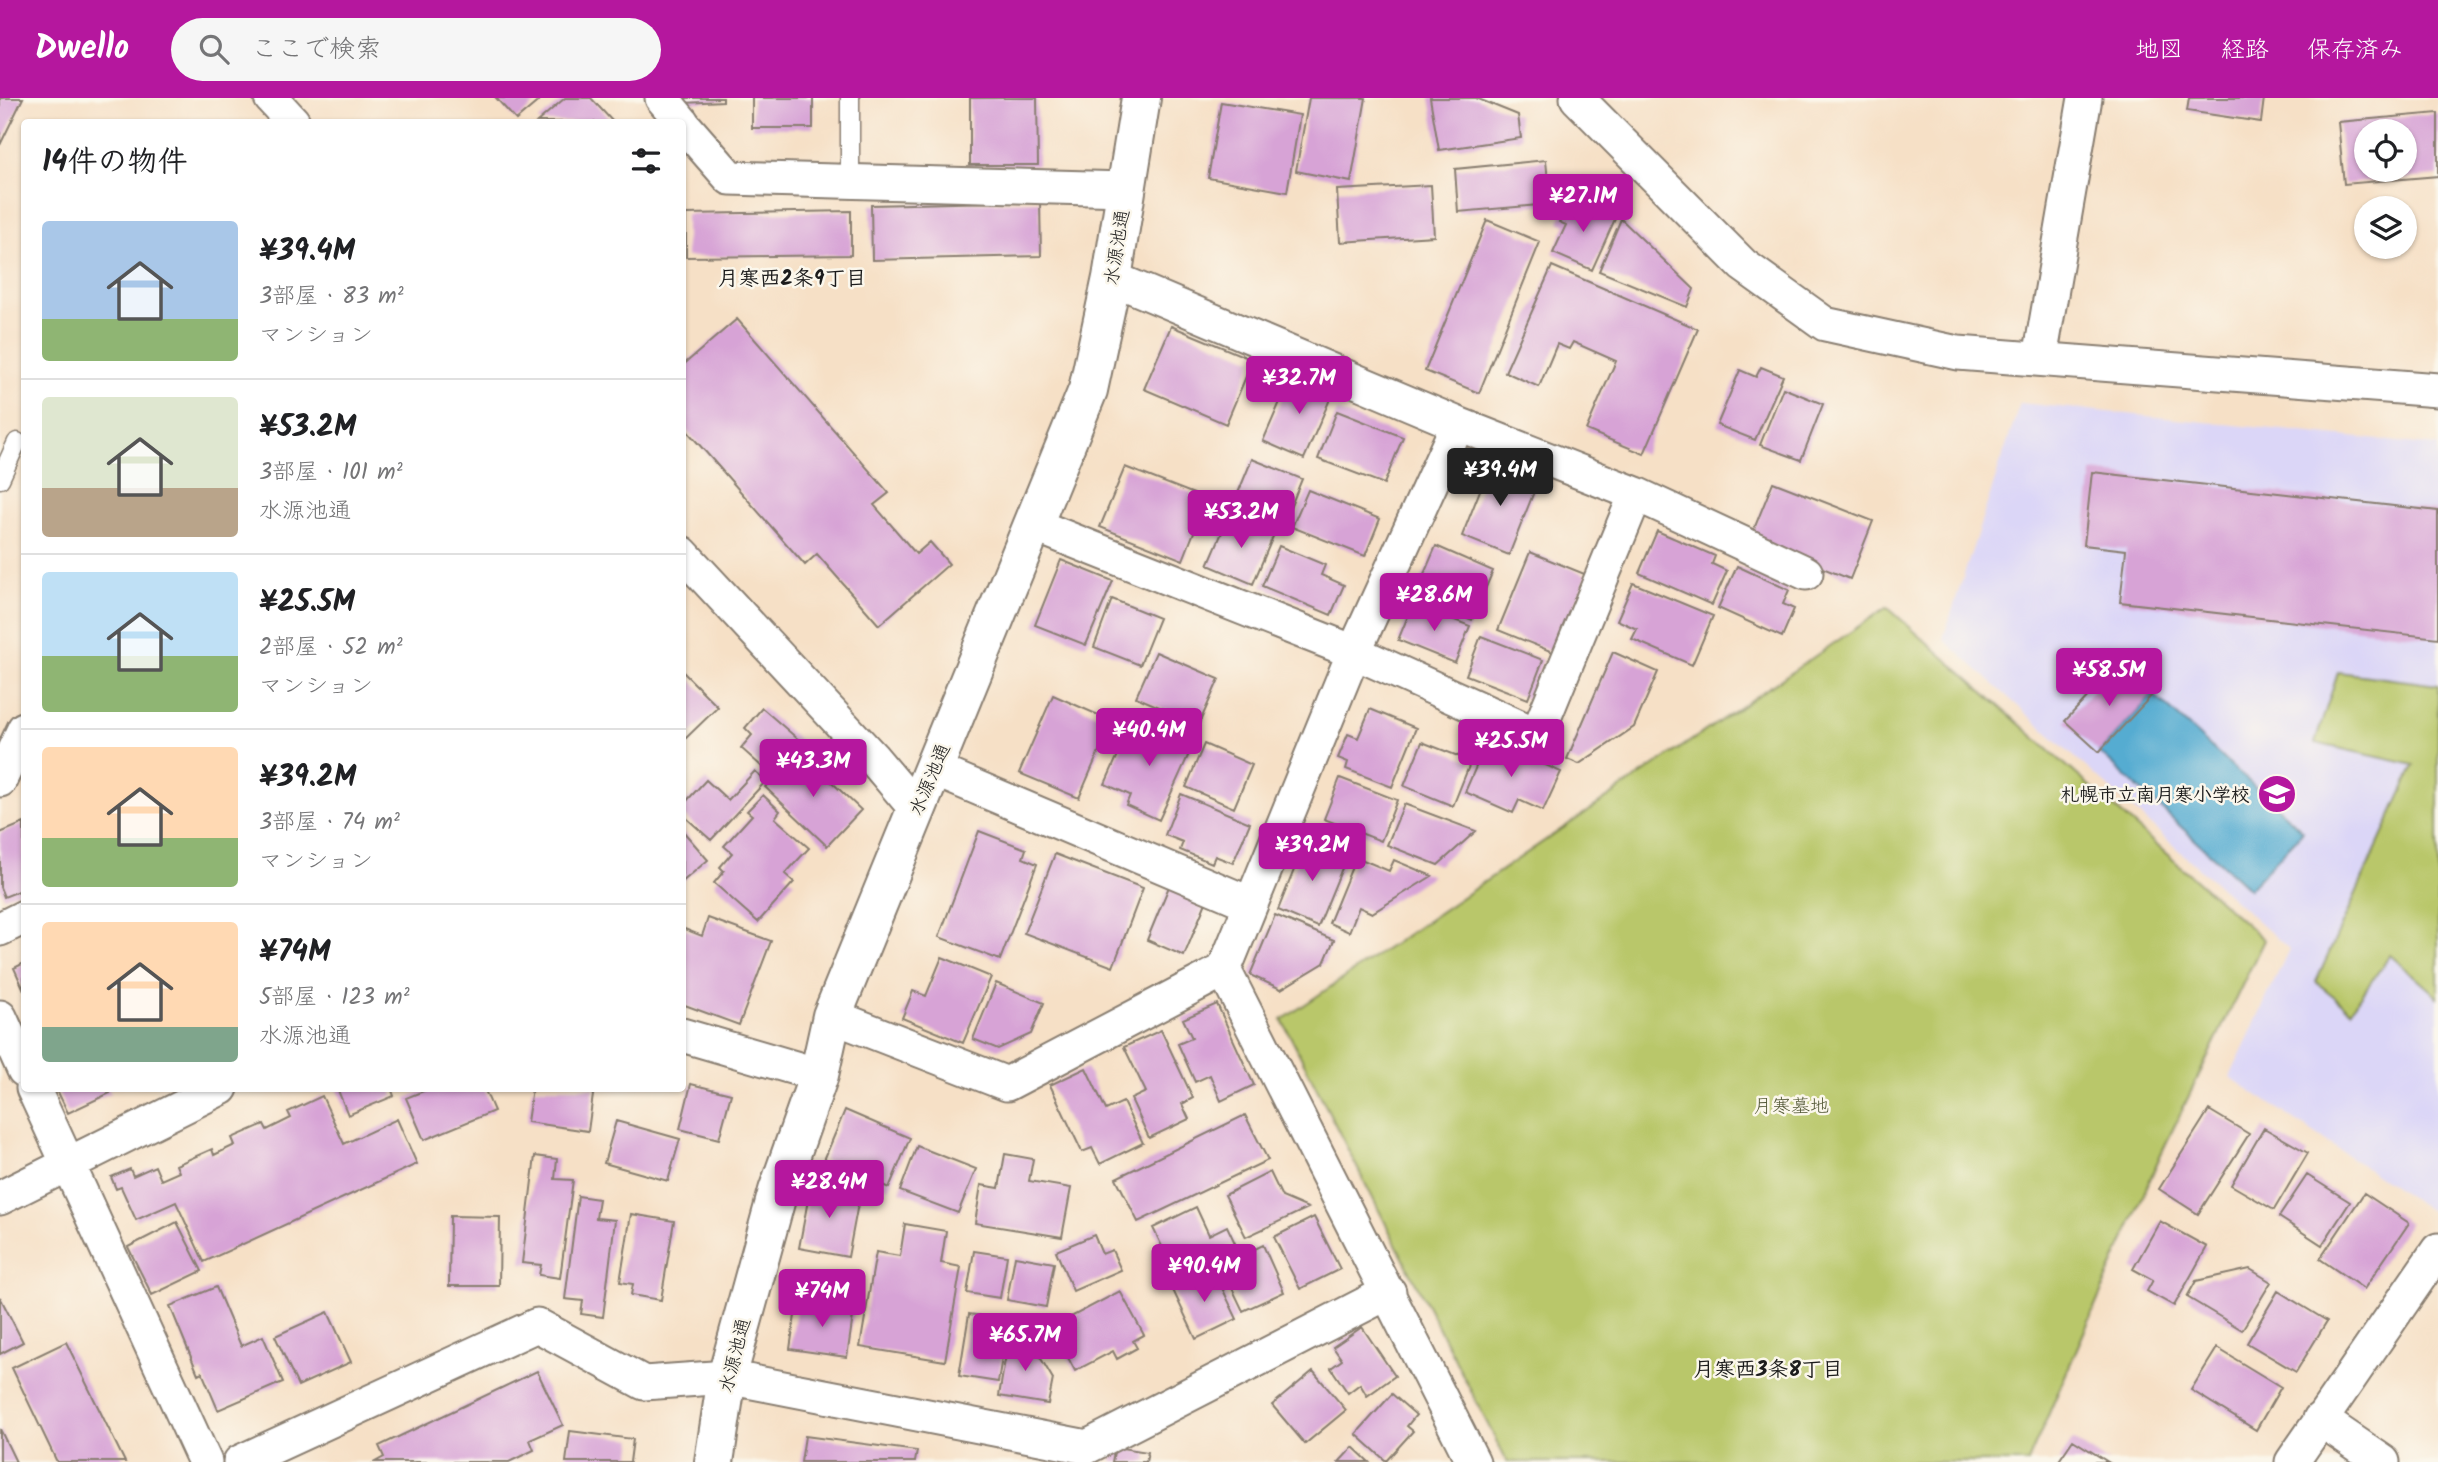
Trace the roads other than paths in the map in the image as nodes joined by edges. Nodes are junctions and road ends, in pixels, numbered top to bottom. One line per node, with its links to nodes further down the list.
1 (271, 98): 7 (street)
2 (662, 98): 8 (street)
3 (850, 98): 10 (lane)
4 (1141, 98): 11 (street, 水源池通)
5 (1577, 98): 13 (street)
6 (2085, 98): 13 (street)
7 (290, 119)
8 (679, 119)
9 (686, 128): 10 (street)
10 (850, 181): 11 (street)
11 (1126, 189): 12 (street, 水源池通)
12 (1112, 278): 15 (street); 19 (street, 水源池通)
13 (2040, 358): 14 (street)
14 (2438, 390)
15 (1458, 424): 18 (street); 22 (street)
16 (17, 442): 17 (lane)
17 (0, 479)
18 (1636, 494): 21 (street); 22 (street)
19 (1034, 524): 22 (street); 24 (street, 水源池通)
20 (686, 557): 26 (street)
21 (1806, 573)
22 (1354, 652): 27 (street)
23 (21, 735): 25 (street)
24 (933, 769): 26 (street, 水源池通); 27 (street)
25 (0, 780)
26 (916, 809): 31 (street, 水源池通)
27 (1249, 903): 30 (street)
28 (21, 918): 29 (street)
29 (0, 929)
30 (1224, 970): 31 (street); 41 (street)
31 (832, 1016): 35 (street, 水源池通)
32 (0, 1017): 34 (street)
33 (686, 1036): 35 (street)
34 (21, 1063)
35 (819, 1076): 42 (street, 水源池通)
36 (35, 1092): 38 (street)
37 (213, 1092): 38 (street)
38 (69, 1166): 39 (street); 45 (street)
39 (0, 1198)
40 (2438, 1250): 43 (street)
41 (1389, 1292): 44 (street); 48 (street)
42 (727, 1377): 44 (street); 46 (street); 47 (street, 水源池通)
43 (2320, 1419): 49 (street); 50 (street)
44 (1086, 1455)
45 (205, 1462)
46 (240, 1462)
47 (714, 1462)
48 (1473, 1462)
49 (2292, 1462)
50 (2383, 1462)

